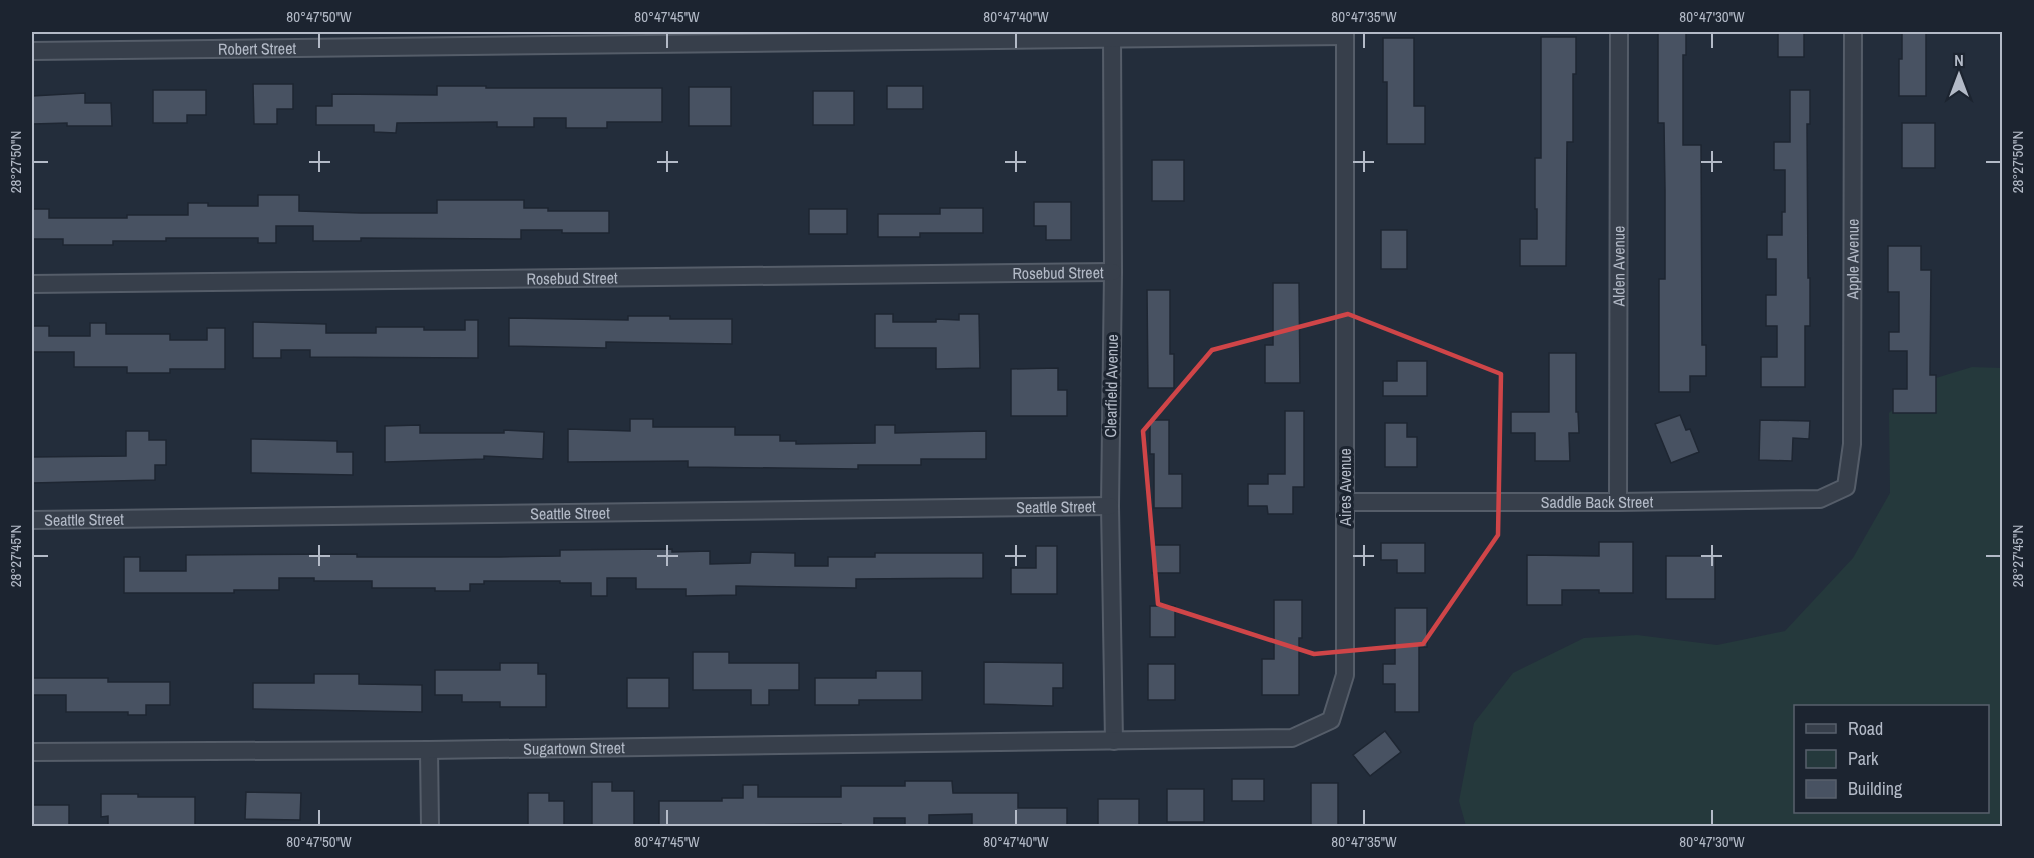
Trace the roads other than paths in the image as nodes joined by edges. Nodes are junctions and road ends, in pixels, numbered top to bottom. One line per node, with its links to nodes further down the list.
1 (1620, 32): 12 (street, Alden Avenue)
2 (1853, 32): 10 (street, Apple Avenue)
3 (1345, 34): 4 (street, Robert Street); 11 (street, Aires Avenue)
4 (1112, 35): 6 (street, Robert Street); 8 (street, Clearfield Avenue)
5 (646, 37): 6 (street, Robert Street); 7 (street, Robert Street)
6 (879, 37)
7 (32, 51)
8 (1113, 272): 9 (street, Rosebud Street); 13 (street, Clearfield Avenue)
9 (32, 284)
10 (1846, 487): 12 (street, Saddle Back Street)
11 (1345, 502): 12 (street, Saddle Back Street); 15 (street, Aires Avenue)
12 (1618, 502)
13 (1110, 506): 14 (street, Seattle Street); 15 (street, Clearfield Avenue)
14 (32, 520)
15 (1114, 741): 16 (street, Sugartown Street)
16 (429, 750): 17 (street, Sugartown Street); 18 (street)
17 (32, 752)
18 (430, 826)

